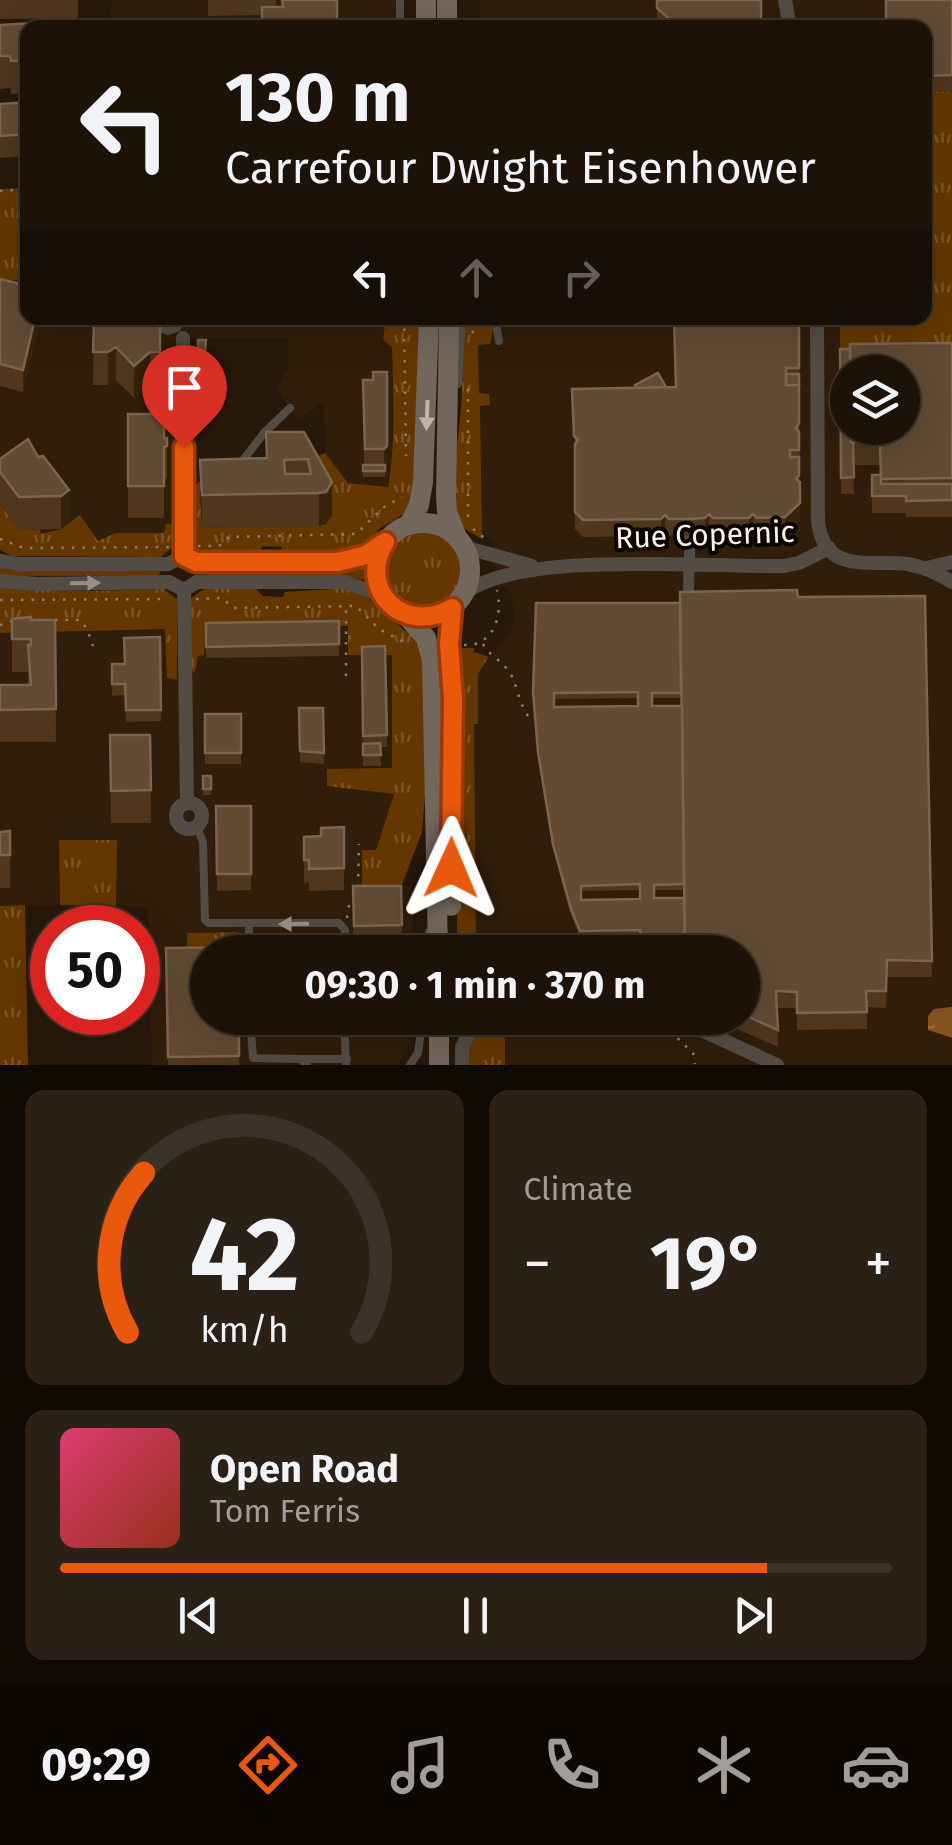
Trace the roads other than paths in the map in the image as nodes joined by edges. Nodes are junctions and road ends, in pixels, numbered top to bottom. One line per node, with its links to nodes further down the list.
1 (155, 325): 8 (lane)
2 (181, 325): 8 (lane)
3 (428, 325): 13 (main road, one-way to 13)
4 (449, 325): 11 (main road)
5 (462, 325): 11 (lane)
6 (496, 325): 9 (lane)
7 (816, 325): 17 (street)
8 (180, 333): 18 (street)
9 (499, 341)
10 (290, 408): 12 (lane)
11 (447, 432): 16 (main road)
12 (233, 468)
13 (409, 525): 15 (main road); 16 (main road)
14 (690, 536): 22 (street)
15 (385, 542): 18 (street); 29 (main road)
16 (461, 542): 23 (street); 30 (main road)
17 (828, 548): 22 (street, Rue Copernic); 24 (street, Rue Copernic)
18 (184, 555): 21 (street); 28 (street)
19 (0, 561): 21 (street)
20 (952, 562): 24 (street, Rue Copernic)
21 (168, 564): 26 (street)
22 (687, 566): 23 (street, Rue Copernic); 31 (street)
23 (537, 568): 30 (street)
24 (926, 568): 27 (street, Rue Copernic)
25 (0, 581): 26 (street, one-way to 26)
26 (169, 582): 28 (street)
27 (952, 582)
28 (189, 590): 29 (street); 34 (street)
29 (384, 596): 32 (main road)
30 (458, 601): 32 (main road); 33 (main road)
31 (688, 608)
32 (404, 613): 33 (main road)
33 (439, 644): 35 (main road); 41 (main road)
34 (197, 827): 36 (lane)
35 (438, 898): 39 (lane); 40 (main road)
36 (249, 924): 37 (lane); 38 (lane, one-way to 36)
37 (249, 935)
38 (344, 935)
39 (430, 935)
40 (438, 935)
41 (451, 935)
42 (251, 1035): 49 (lane)
43 (345, 1035): 50 (lane)
44 (421, 1035): 51 (lane)
45 (439, 1035): 52 (main road)
46 (451, 1035): 53 (main road)
47 (468, 1035): 54 (street)
48 (719, 1035): 55 (street)
49 (304, 1062): 50 (lane)
50 (346, 1062)
51 (410, 1065)
52 (440, 1065)
53 (452, 1065)
54 (462, 1065)
55 (777, 1065)

